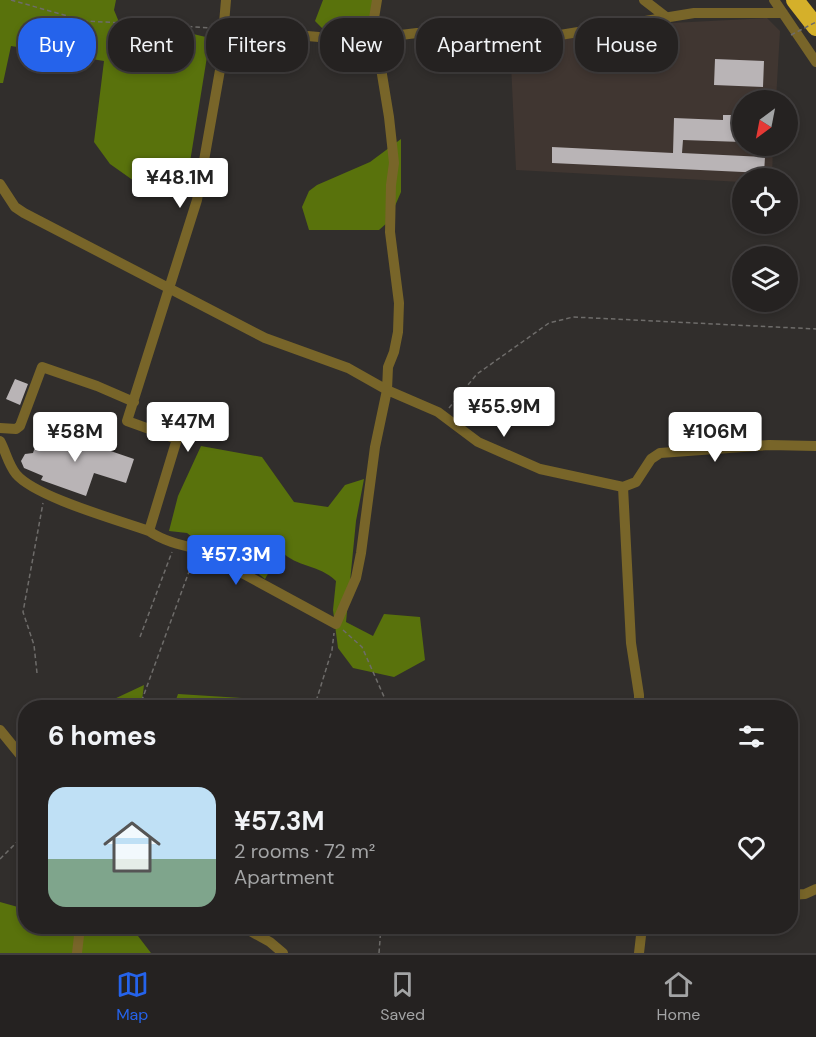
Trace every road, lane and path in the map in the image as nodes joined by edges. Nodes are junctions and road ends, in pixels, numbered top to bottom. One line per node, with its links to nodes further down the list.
1 (11, 0): 14 (path)
2 (226, 0): 10 (street)
3 (377, 0): 11 (street)
4 (644, 0): 9 (street)
5 (774, 0): 7 (street)
6 (809, 0): 8 (highway)
7 (789, 7): 9 (street); 13 (highway); 17 (street)
8 (816, 9)
9 (666, 17): 15 (street)
10 (225, 18)
11 (374, 18)
12 (816, 22): 16 (path, bridge)
13 (816, 27)
14 (206, 28)
15 (404, 35)
16 (791, 35)
17 (816, 62)
18 (220, 72): 21 (street)
19 (382, 72): 23 (street)
20 (0, 184): 21 (street)
21 (171, 290): 23 (street); 24 (street)
22 (816, 329): 25 (path)
23 (387, 390): 25 (street); 34 (street)
24 (134, 402): 26 (street); 31 (street)
25 (443, 415): 29 (street)
26 (0, 428)
27 (0, 441): 30 (street)
28 (816, 446): 29 (street)
29 (623, 487): 40 (street)
30 (44, 493): 31 (street); 36 (path)
31 (149, 531): 32 (street)
32 (176, 543): 33 (street); 35 (path)
33 (198, 549): 34 (street); 37 (path)
34 (336, 624): 38 (path); 39 (path)
35 (140, 638)
36 (37, 673)
37 (142, 700)
38 (316, 700)
39 (386, 700)
40 (639, 700)
41 (0, 730): 42 (street)
42 (18, 752)
43 (18, 841): 44 (path)
44 (0, 859)
45 (816, 889): 46 (street)
46 (798, 894)
47 (79, 934): 51 (street)
48 (256, 934): 52 (street)
49 (380, 934): 53 (path)
50 (641, 934): 54 (street)
51 (77, 953)
52 (283, 953)
53 (379, 953)
54 (639, 953)

